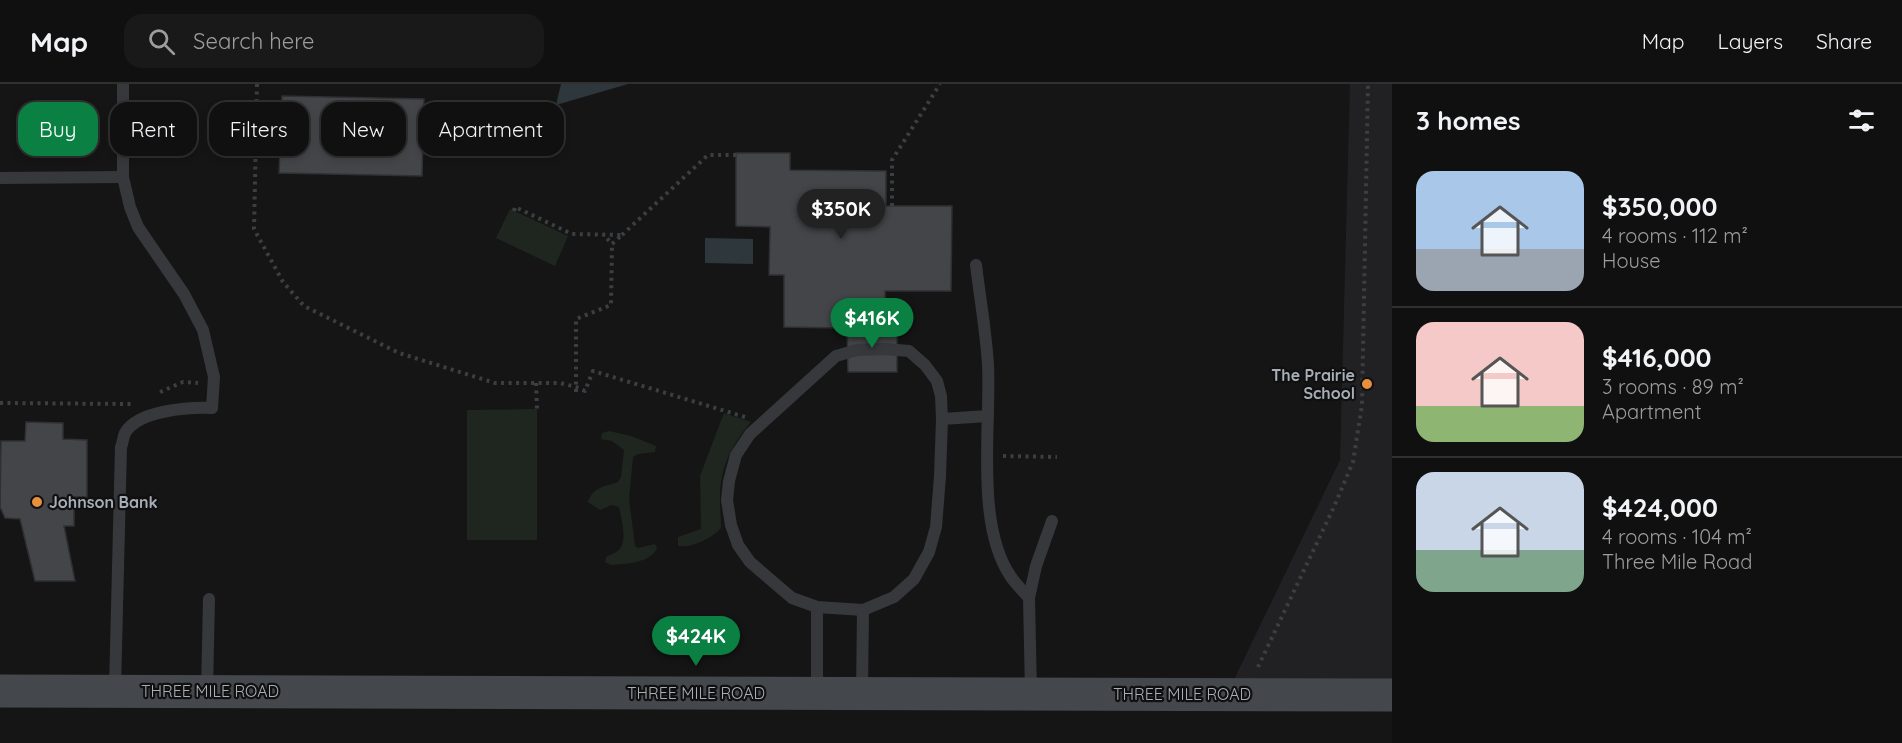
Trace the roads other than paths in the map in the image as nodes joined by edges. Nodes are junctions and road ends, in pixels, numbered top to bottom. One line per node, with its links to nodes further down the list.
1 (123, 84): 2 (lane)
2 (122, 102)
3 (123, 156): 4 (lane)
4 (123, 177): 5 (lane); 15 (lane)
5 (0, 178)
6 (976, 265): 7 (lane)
7 (988, 416): 8 (lane); 10 (lane)
8 (942, 419): 12 (lane); 13 (lane)
9 (1052, 521): 10 (lane)
10 (1029, 598): 19 (lane)
11 (209, 599): 16 (lane)
12 (817, 607): 13 (lane); 17 (lane)
13 (863, 610): 18 (lane)
14 (0, 691): 15 (street, THREE MILE ROAD)
15 (115, 691): 16 (street, THREE MILE ROAD)
16 (207, 691): 17 (street, THREE MILE ROAD)
17 (817, 693): 18 (street, THREE MILE ROAD)
18 (862, 693): 19 (street, THREE MILE ROAD)
19 (1031, 693): 20 (street, THREE MILE ROAD)
20 (1392, 694)

